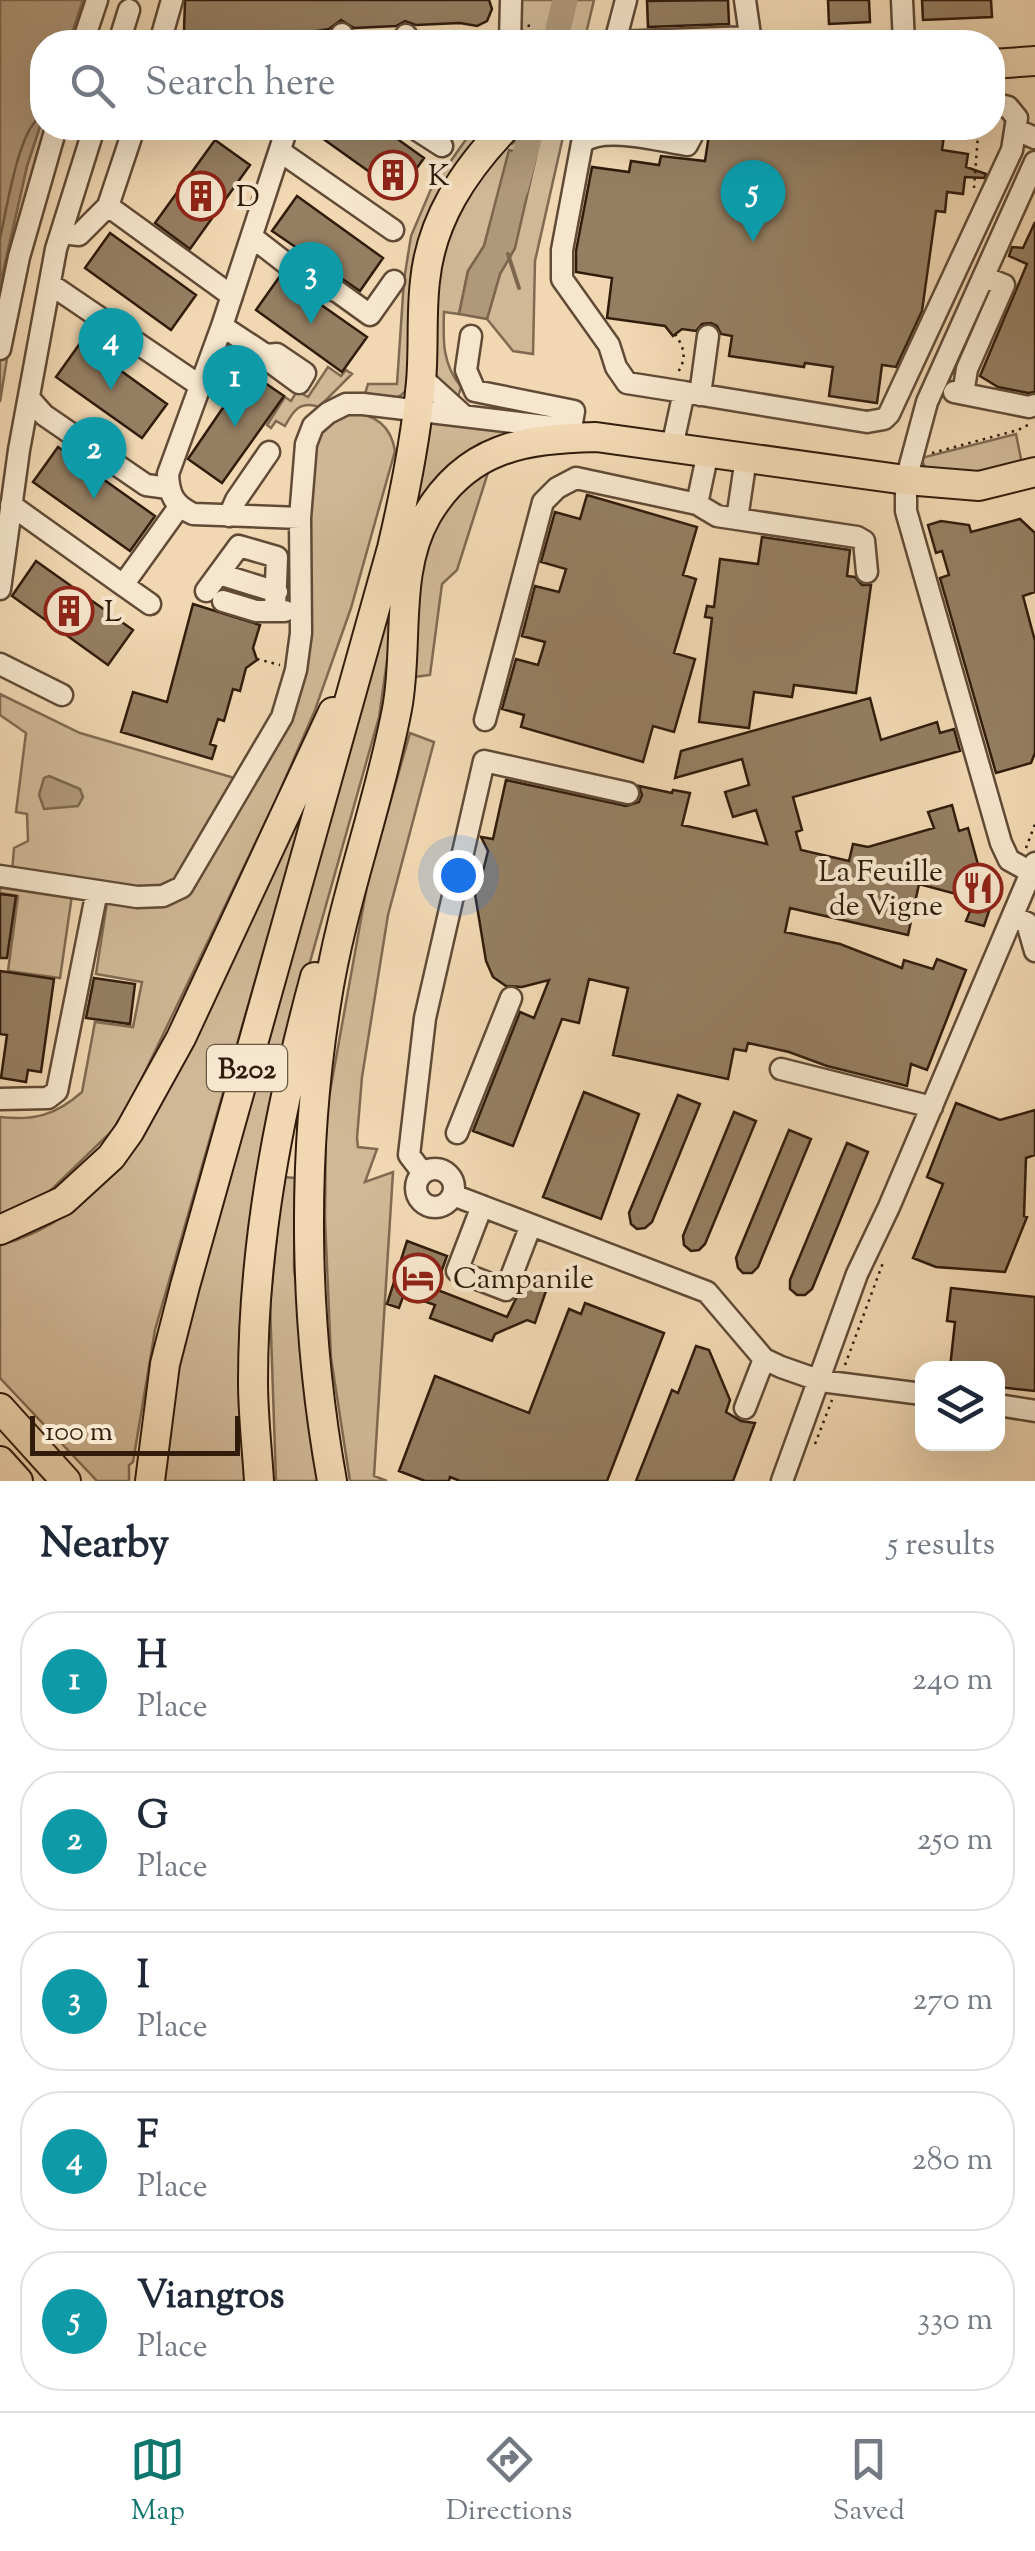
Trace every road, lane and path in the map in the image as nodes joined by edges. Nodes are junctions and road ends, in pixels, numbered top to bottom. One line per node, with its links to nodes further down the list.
1 (97, 0): 8 (street)
2 (172, 0): 10 (street)
3 (511, 0): 11 (street)
4 (626, 0): 12 (street)
5 (745, 0): 13 (street)
6 (902, 0): 14 (street)
7 (129, 10): 9 (street)
8 (87, 30)
9 (123, 30)
10 (163, 30)
11 (510, 30)
12 (618, 30)
13 (750, 30)
14 (903, 30)
15 (1035, 62): 16 (highway)
16 (1005, 63)
17 (1005, 108): 18 (street)
18 (1026, 134): 30 (street)
19 (53, 140): 42 (street)
20 (90, 140): 33 (street)
21 (130, 140): 31 (street)
22 (284, 140): 28 (street)
23 (433, 140): 27 (street)
24 (493, 140): 44 (highway, B202)
25 (585, 140): 47 (street)
26 (977, 140): 30 (path)
27 (442, 146)
28 (280, 152): 32 (street); 34 (street)
29 (1035, 162): 35 (street)
30 (989, 201): 47 (street)
31 (108, 206): 33 (street); 38 (street)
32 (393, 230)
33 (61, 233): 37 (street)
34 (252, 237): 36 (street); 38 (street)
35 (984, 277): 46 (street); 48 (street)
36 (394, 280)
37 (50, 284): 45 (street); 49 (street)
38 (232, 296): 39 (street)
39 (222, 326): 43 (street); 45 (street)
40 (471, 336): 55 (street)
41 (708, 336): 47 (street)
42 (0, 348)
43 (266, 354)
44 (422, 378): 52 (highway, B202); 53 (street)
45 (200, 385): 63 (street)
46 (933, 388): 48 (street); 61 (street)
47 (692, 393): 56 (street)
48 (963, 394): 51 (street)
49 (29, 398): 63 (street); 65 (street)
50 (372, 405): 52 (street); 60 (street); 68 (street)
51 (1035, 406)
52 (418, 410): 53 (street); 60 (highway, B202)
53 (466, 418): 55 (street)
54 (1035, 422): 61 (path)
55 (583, 433): 56 (highway); 83 (highway, B202)
56 (672, 447): 58 (highway)
57 (270, 452): 67 (street)
58 (708, 452): 59 (highway); 64 (street)
59 (746, 458): 61 (highway); 69 (street)
60 (411, 461): 77 (highway, B202)
61 (909, 469): 62 (highway); 84 (street)
62 (1034, 474)
63 (168, 488): 66 (street)
64 (697, 504): 69 (street); 81 (street)
65 (11, 505): 71 (street); 72 (street)
66 (179, 507): 67 (street); 71 (street)
67 (230, 516): 68 (street)
68 (300, 518): 75 (street)
69 (737, 520): 70 (street)
70 (867, 572)
71 (123, 586): 74 (street)
72 (0, 588)
73 (277, 600): 73 (street); 75 (street)
74 (150, 604)
75 (301, 608): 79 (street)
76 (258, 658): 79 (path)
77 (362, 658): 96 (highway, B202); 107 (highway, B202)
78 (0, 664): 80 (street)
79 (296, 670): 86 (street)
80 (62, 695)
81 (484, 720)
82 (628, 793): 94 (street)
83 (359, 853): 108 (highway, B202); 109 (highway, B202)
84 (1033, 868): 87 (street)
85 (0, 876): 86 (street)
86 (97, 890): 91 (street)
87 (1013, 916): 88 (street); 92 (street)
88 (1035, 951)
89 (511, 998): 93 (street)
90 (780, 1069): 92 (street)
91 (0, 1098)
92 (932, 1108): 98 (street)
93 (456, 1134)
94 (482, 1206): 95 (street); 95 (street)
95 (531, 1225): 97 (street)
96 (0, 1230)
97 (764, 1359): 98 (street); 102 (street)
98 (820, 1381): 99 (street); 110 (street)
99 (915, 1393)
100 (1005, 1407): 103 (street)
101 (0, 1408): 106 (highway)
102 (745, 1408)
103 (1035, 1411)
104 (0, 1461): 105 (highway)
105 (18, 1481)
106 (66, 1481)
107 (150, 1481)
108 (259, 1481)
109 (332, 1481)
110 (782, 1481)

